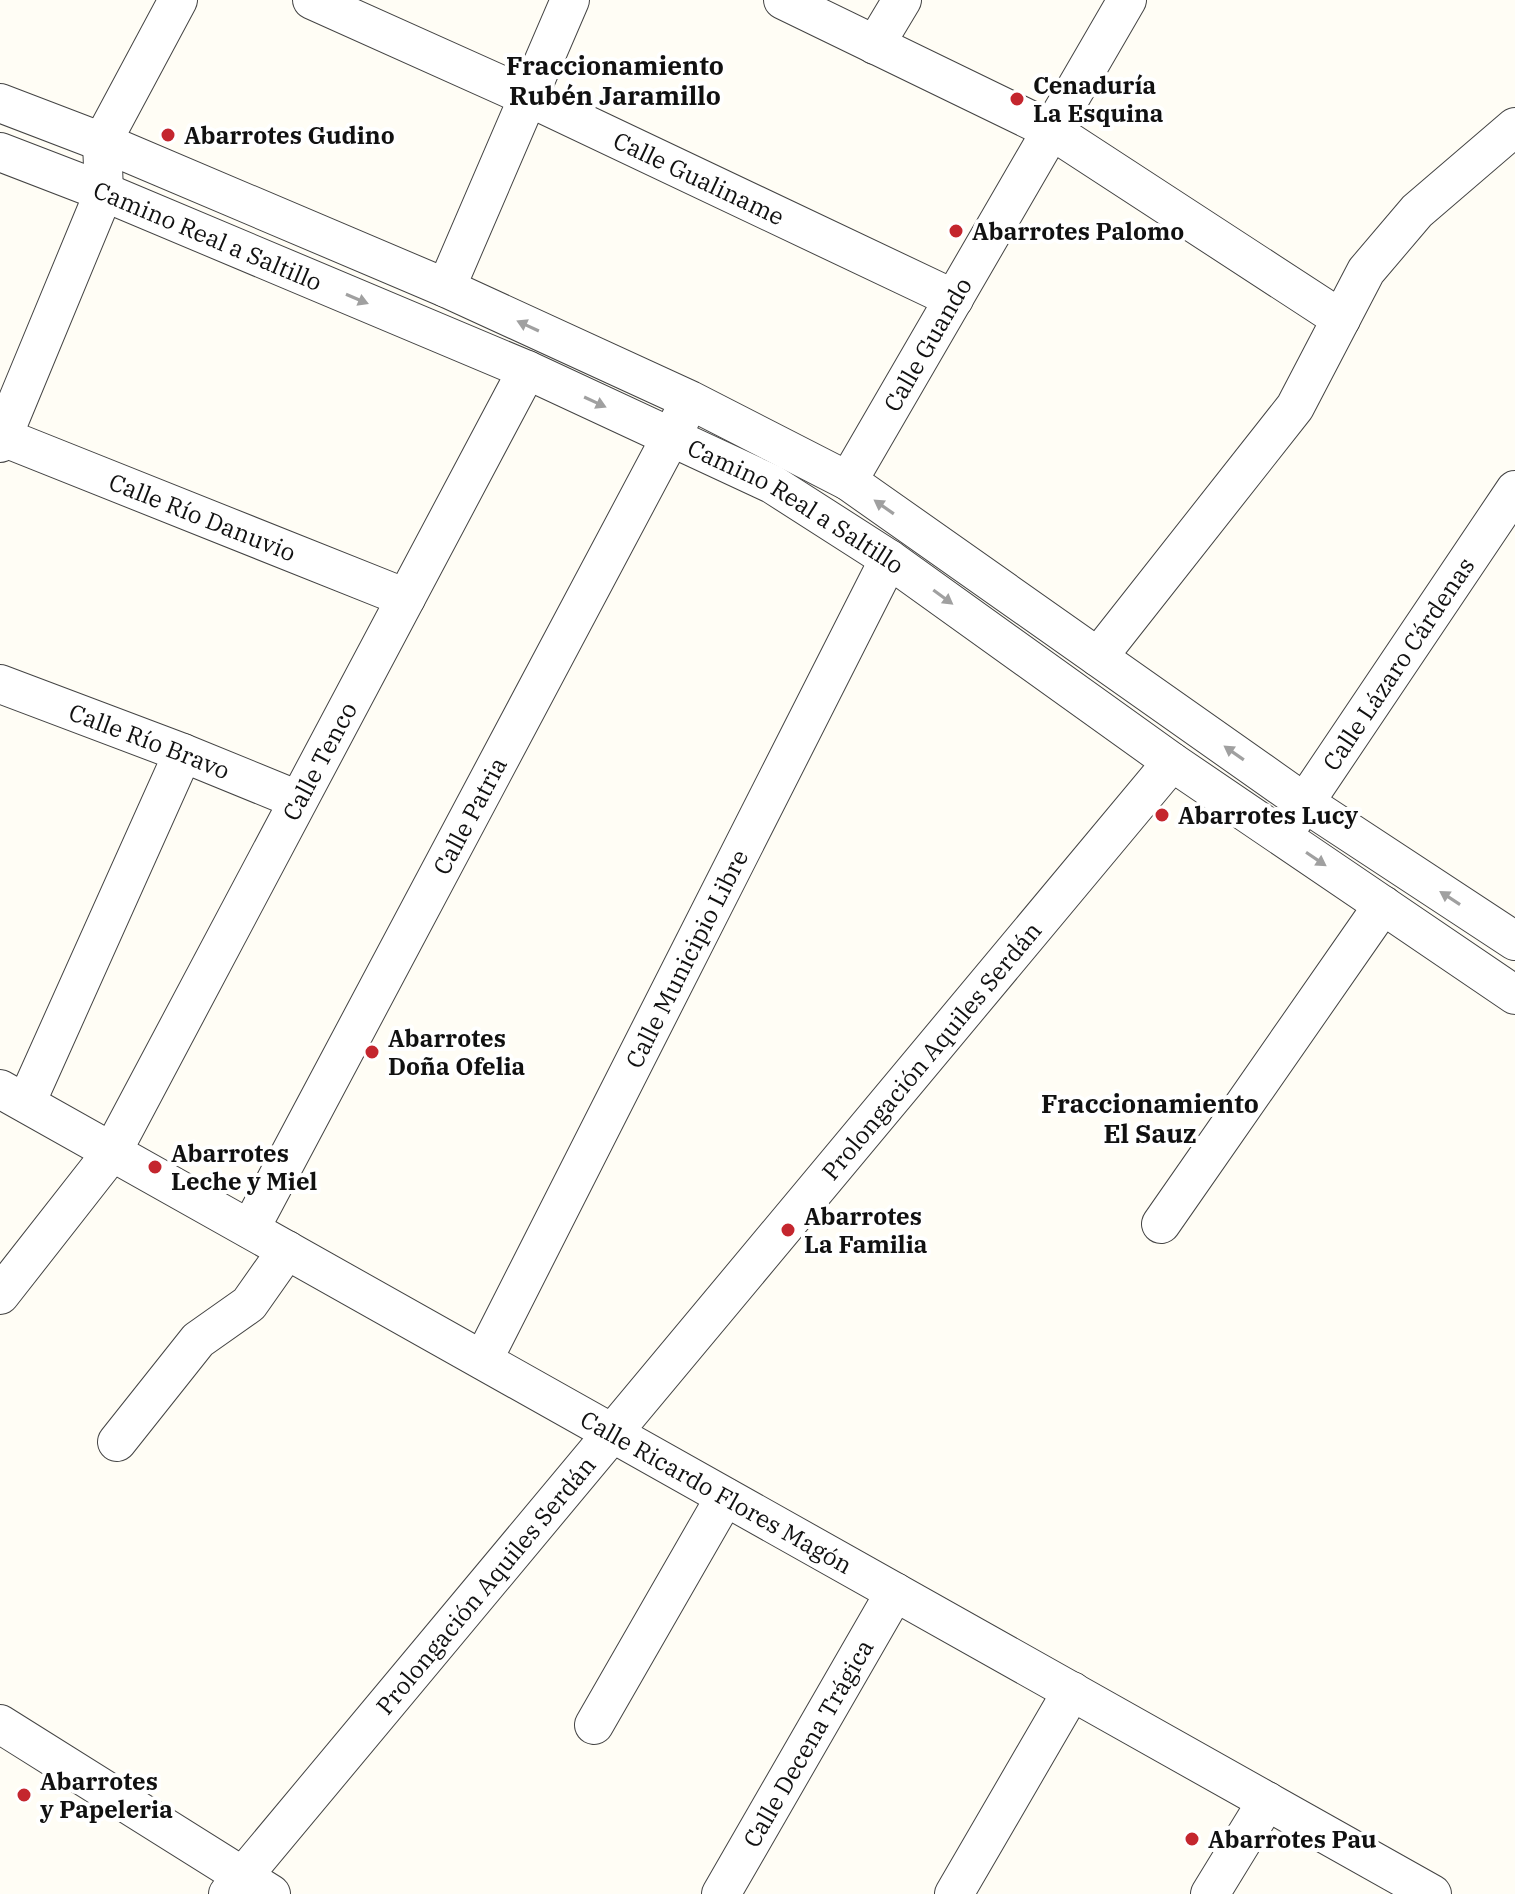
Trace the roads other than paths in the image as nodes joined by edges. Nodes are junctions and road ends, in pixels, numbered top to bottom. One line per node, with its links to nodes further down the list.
1 (178, 0): 12 (street)
2 (312, 0): 8 (street, Calle Gualiname)
3 (570, 0): 8 (street)
4 (783, 0): 7 (street)
5 (902, 0): 7 (street)
6 (1127, 0): 11 (street, Calle Guando)
7 (875, 45): 11 (street)
8 (528, 97): 15 (street); 16 (street, Calle Gualiname)
9 (0, 103): 12 (street, Camino Real a Saltillo)
10 (1515, 127): 17 (street)
11 (1051, 130): 16 (street, Calle Guando); 17 (street)
12 (102, 142): 14 (street); 15 (street, Camino Real a Saltillo)
13 (0, 152): 14 (street, Camino Real a Saltillo)
14 (104, 192): 18 (street, Camino Real a Saltillo, one-way to 18); 21 (street)
15 (446, 288): 19 (street, Camino Real a Saltillo, one-way to 15)
16 (954, 299): 22 (street, Calle Guando)
17 (1341, 319): 26 (street)
18 (527, 370): 20 (street, Camino Real a Saltillo, one-way to 20); 25 (street, Calle Tenco)
19 (690, 400): 20 (street, Calle Patria); 22 (street, Camino Real a Saltillo)
20 (670, 437): 24 (street, Camino Real a Saltillo); 39 (street, Calle Patria)
21 (1, 439): 25 (street, Calle Río Danuvio)
22 (848, 481): 26 (street, Camino Real a Saltillo, one-way to 22)
23 (1515, 490): 31 (street, Calle Lázaro Cárdenas)
24 (889, 559): 29 (street, Camino Real a Saltillo, one-way to 29); 42 (street, Calle Municipio Libre)
25 (406, 598): 30 (street, Calle Tenco)
26 (1098, 657): 31 (street, Camino Real a Saltillo, one-way to 26)
27 (0, 684): 28 (street, Calle Río Bravo)
28 (183, 753): 30 (street, Calle Río Bravo); 36 (street)
29 (1172, 762): 32 (street, Camino Real a Saltillo); 43 (street, Prolongación Aquiles Serdán)
30 (298, 800): 37 (street, Calle Tenco)
31 (1305, 803): 32 (street, Calle Lázaro Cárdenas); 34 (street, Camino Real a Saltillo, one-way to 31)
32 (1282, 836): 33 (street, Camino Real a Saltillo, one-way to 33)
33 (1383, 905): 35 (street, Camino Real a Saltillo); 38 (street)
34 (1515, 941)
35 (1515, 995)
36 (13, 1096): 37 (street, Calle Ricardo Flores Magón)
37 (112, 1152): 39 (street, Calle Ricardo Flores Magón); 41 (street, Calle Tenco)
38 (1161, 1224)
39 (250, 1229): 40 (street, Calle Ricardo Flores Magón)
40 (287, 1250): 42 (street, Calle Ricardo Flores Magón); 44 (street)
41 (0, 1295)
42 (483, 1360): 43 (street, Calle Ricardo Flores Magón)
43 (614, 1434): 45 (street, Calle Ricardo Flores Magón); 51 (street, Prolongación Aquiles Serdán)
44 (117, 1442)
45 (725, 1497): 46 (street, Calle Ricardo Flores Magón); 49 (street)
46 (895, 1592): 47 (street, Calle Ricardo Flores Magón); 52 (street, Calle Decena Trágica)
47 (1072, 1691): 50 (street, Calle Ricardo Flores Magón); 53 (street)
48 (0, 1724): 51 (street)
49 (594, 1725)
50 (1267, 1801): 54 (street); 55 (street, Calle Ricardo Flores Magón)
51 (247, 1888)
52 (721, 1894)
53 (954, 1894)
54 (1210, 1894)
55 (1432, 1894)

